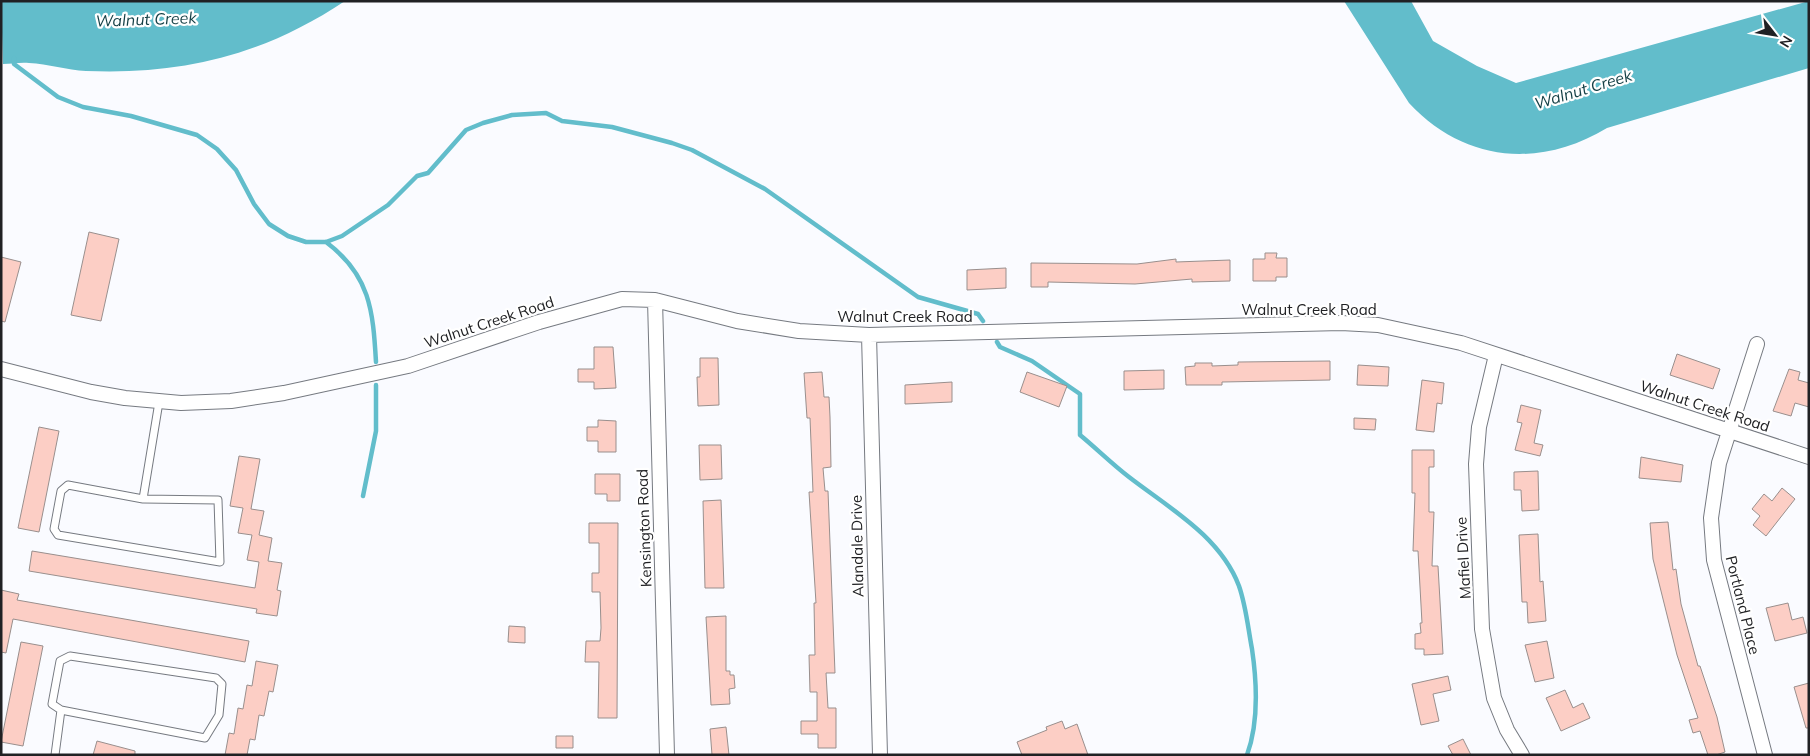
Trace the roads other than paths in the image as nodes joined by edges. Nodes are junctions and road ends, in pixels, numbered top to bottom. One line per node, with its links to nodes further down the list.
1 (655, 300): 2 (street, Walnut Creek Road); 6 (street, Walnut Creek Road); 12 (street, Kensington Road)
2 (868, 336): 4 (street, Walnut Creek Road); 13 (street, Alandale Drive)
3 (1757, 344): 7 (street, Portland Place)
4 (1496, 355): 7 (street, Walnut Creek Road); 14 (street, Mafiel Drive)
5 (1, 369): 6 (street, Walnut Creek Road)
6 (159, 402): 9 (lane)
7 (1729, 432): 8 (street, Walnut Creek Road); 15 (street, Portland Place)
8 (1809, 457)
9 (143, 498): 9 (lane)
10 (61, 710): 10 (lane); 11 (lane)
11 (55, 755)
12 (667, 755)
13 (880, 755)
14 (1522, 755)
15 (1765, 755)

